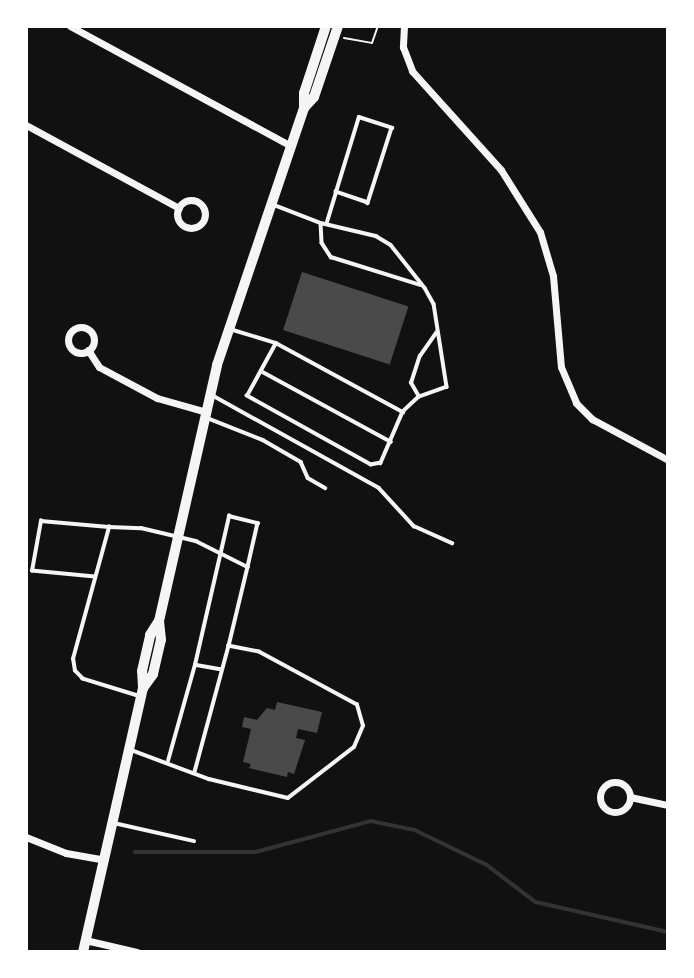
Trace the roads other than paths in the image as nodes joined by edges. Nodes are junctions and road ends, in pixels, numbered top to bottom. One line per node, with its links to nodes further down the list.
1 (70, 26): 7 (street)
2 (326, 26): 5 (main road)
3 (338, 26): 5 (main road)
4 (404, 26): 24 (street)
5 (304, 108): 7 (main road)
6 (26, 125): 10 (street)
7 (291, 146): 9 (main road)
8 (336, 192): 8 (lane); 11 (lane)
9 (269, 203): 12 (lane); 14 (main road)
10 (179, 208)
11 (327, 222): 12 (lane); 13 (lane)
12 (321, 223): 13 (lane)
13 (424, 285): 15 (lane)
14 (228, 328): 16 (lane); 19 (main road)
15 (438, 330): 20 (lane); 20 (lane)
16 (276, 344): 18 (lane); 21 (lane)
17 (88, 350): 22 (street)
18 (261, 371): 23 (lane); 23 (lane)
19 (210, 394): 22 (main road); 28 (lane)
20 (419, 397): 21 (lane)
21 (404, 412): 23 (lane)
22 (205, 415): 25 (lane); 27 (main road)
23 (391, 442)
24 (668, 460)
25 (325, 488)
26 (109, 527): 27 (lane); 31 (lane); 31 (lane)
27 (178, 537): 29 (lane); 35 (main road)
28 (452, 543)
29 (219, 552): 30 (lane); 30 (lane); 33 (lane)
30 (248, 567): 32 (lane)
31 (95, 577): 35 (lane)
32 (229, 646): 34 (lane); 38 (lane)
33 (195, 665): 34 (lane); 37 (lane)
34 (222, 670): 38 (lane)
35 (142, 693): 36 (main road)
36 (129, 750): 37 (lane); 41 (main road)
37 (168, 761): 38 (lane)
38 (195, 772)
39 (630, 797): 39 (street); 40 (street)
40 (668, 804)
41 (112, 822): 43 (lane); 44 (main road)
42 (26, 837): 44 (street)
43 (194, 841)
44 (104, 860): 45 (main road)
45 (85, 940): 46 (main road); 47 (street)
46 (83, 952)
47 (137, 952)

